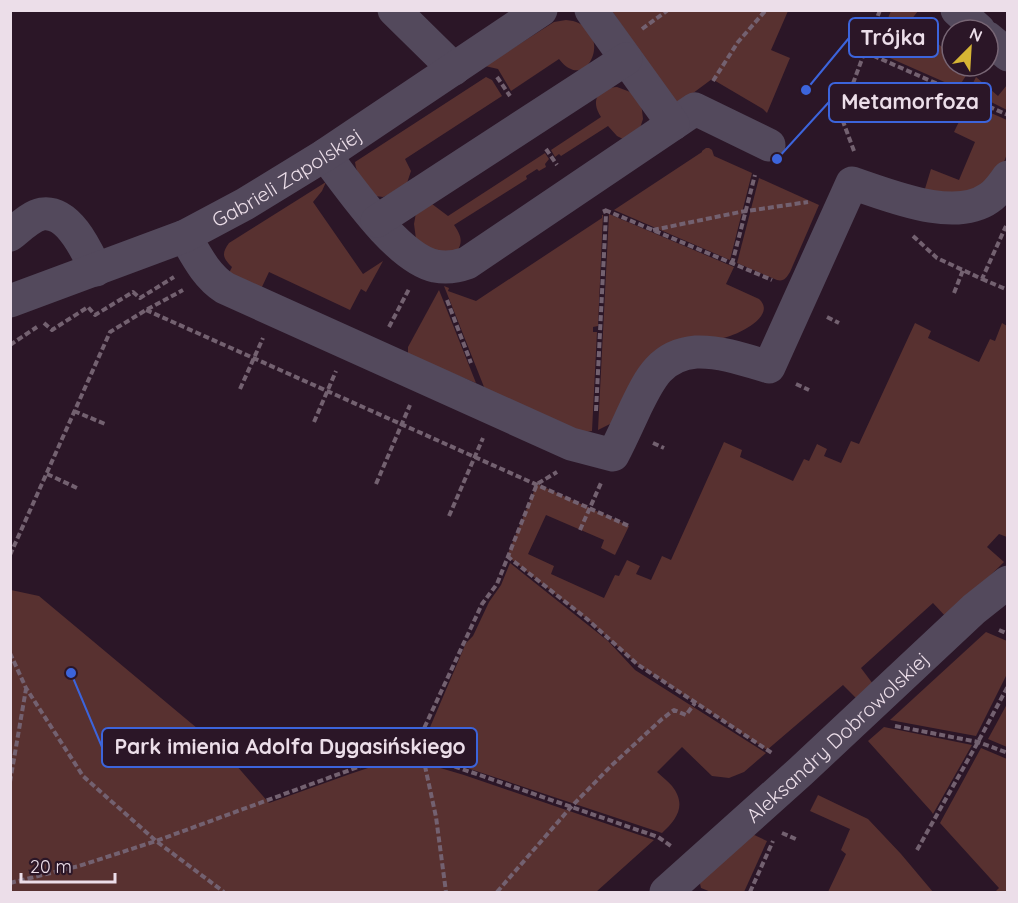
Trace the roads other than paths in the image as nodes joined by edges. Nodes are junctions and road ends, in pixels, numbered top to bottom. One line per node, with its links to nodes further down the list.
1 (394, 10): 5 (street)
2 (541, 10): 5 (street, Gabrieli Zapolskiej)
3 (591, 10): 4 (street)
4 (626, 58): 6 (street); 10 (street)
5 (454, 69): 8 (street, Gabrieli Zapolskiej)
6 (684, 116): 7 (street); 10 (street)
7 (766, 143)
8 (325, 155): 10 (street); 12 (street, Gabrieli Zapolskiej)
9 (1008, 177): 12 (street)
10 (377, 221)
11 (10, 235): 13 (street)
12 (184, 236): 13 (street, Gabrieli Zapolskiej)
13 (96, 270): 14 (street, Gabrieli Zapolskiej)
14 (10, 301)
15 (1008, 582): 16 (street, Aleksandry Dobrowolskiej)
16 (666, 892)

